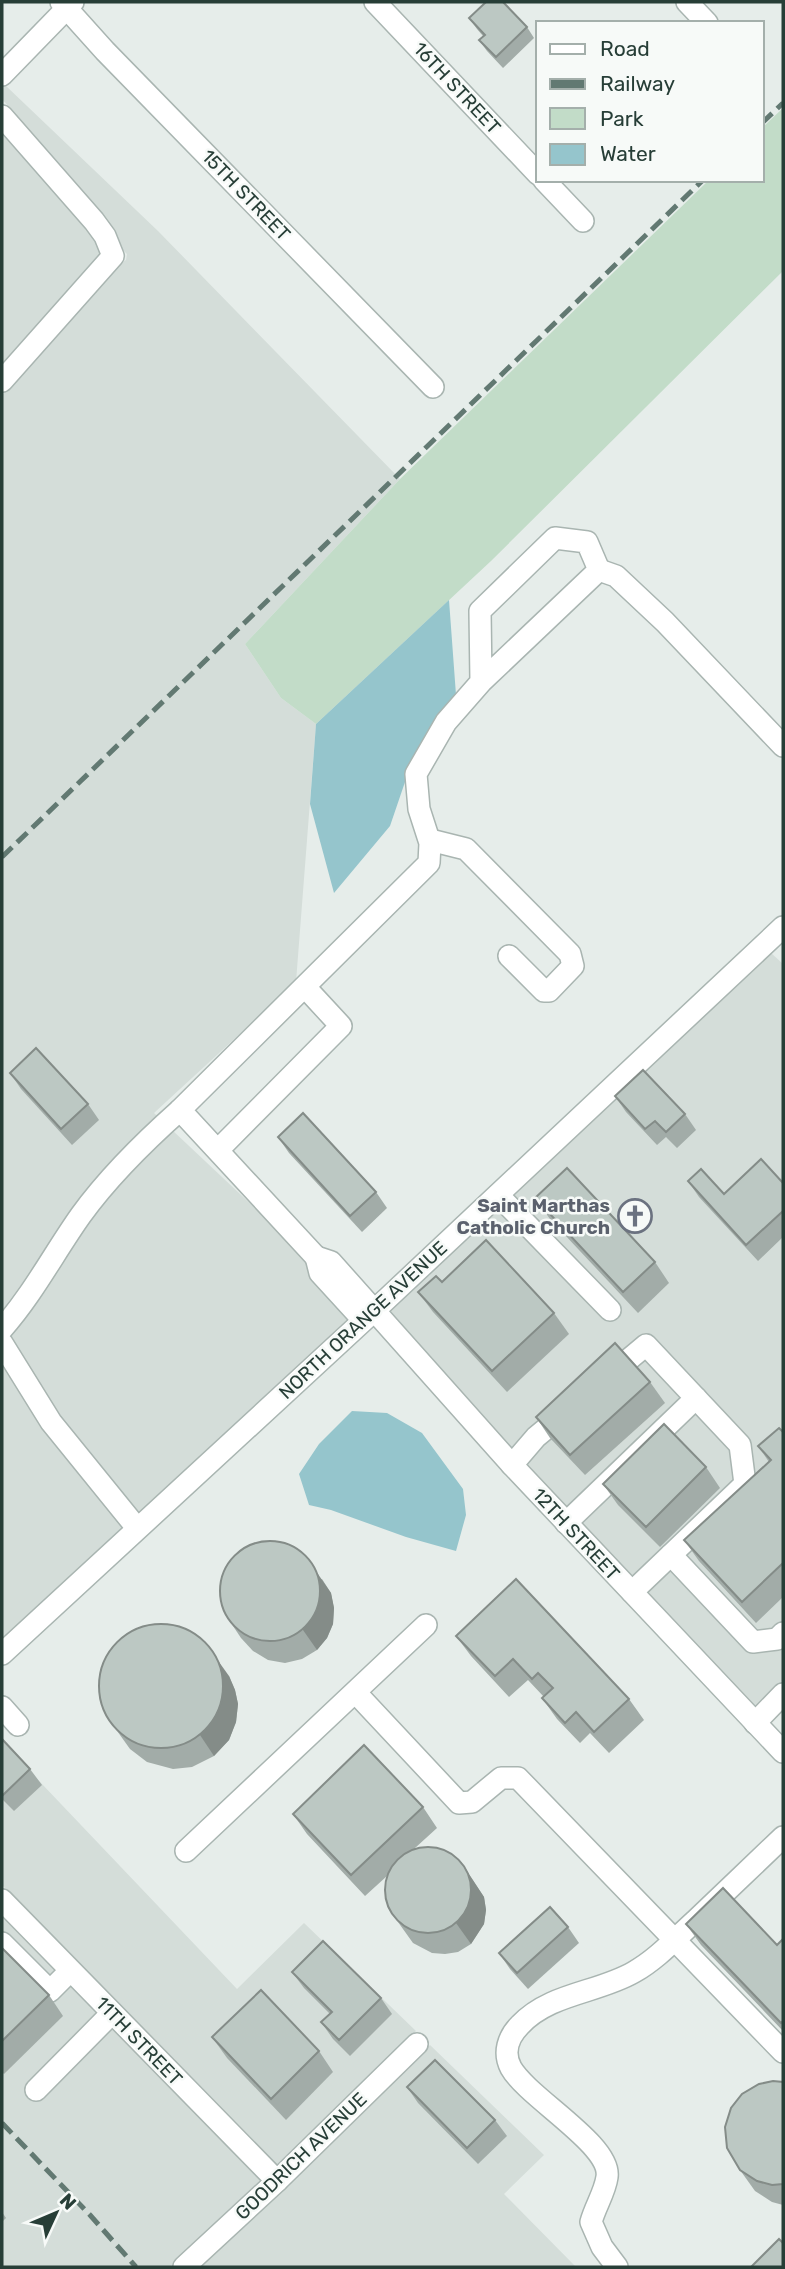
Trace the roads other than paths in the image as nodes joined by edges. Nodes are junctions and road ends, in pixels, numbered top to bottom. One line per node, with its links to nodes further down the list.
1 (375, 2): 7 (street, 16TH STREET)
2 (687, 2): 4 (street)
3 (67, 4): 5 (street); 11 (street, 15TH STREET)
4 (705, 21)
5 (2, 75)
6 (2, 116): 10 (street)
7 (536, 172)
8 (546, 182): 9 (street)
9 (583, 221)
10 (2, 381)
11 (433, 387)
12 (599, 570): 13 (street); 13 (street); 14 (street)
13 (481, 682): 15 (street)
14 (783, 746)
15 (430, 840): 17 (street); 18 (street)
16 (781, 933): 21 (street, NORTH ORANGE AVENUE)
17 (509, 956)
18 (305, 988): 19 (street); 20 (street)
19 (180, 1110): 20 (street, 12TH STREET); 24 (street)
20 (218, 1150): 23 (street, 12TH STREET)
21 (498, 1195): 22 (street); 23 (street, NORTH ORANGE AVENUE)
22 (610, 1310)
23 (369, 1315): 29 (street, 12TH STREET); 31 (street, NORTH ORANGE AVENUE)
24 (2, 1329)
25 (2, 1343): 31 (street)
26 (596, 1387): 27 (street)
27 (696, 1398): 30 (street); 32 (street)
28 (576, 1404): 29 (street)
29 (512, 1465): 30 (street, 12TH STREET)
30 (566, 1523): 33 (street, 12TH STREET)
31 (137, 1528): 36 (street, NORTH ORANGE AVENUE)
32 (671, 1555): 33 (street); 35 (street)
33 (632, 1592): 40 (street, 12TH STREET)
34 (426, 1625): 37 (street)
35 (781, 1639)
36 (2, 1654)
37 (356, 1693): 44 (street); 47 (street)
38 (783, 1694): 40 (street)
39 (2, 1707): 41 (street)
40 (755, 1723): 42 (street, 12TH STREET)
41 (18, 1725)
42 (783, 1752)
43 (783, 1837): 47 (street)
44 (186, 1852)
45 (2, 1900): 46 (street, 11TH STREET)
46 (32, 1931): 48 (street); 49 (street, 11TH STREET)
47 (675, 1940): 52 (street); 56 (street)
48 (5, 1947): 49 (street)
49 (70, 1970): 50 (street, 11TH STREET)
50 (111, 2013): 53 (street); 54 (street, 11TH STREET)
51 (417, 2044): 54 (street, GOODRICH AVENUE)
52 (783, 2052)
53 (36, 2090)
54 (276, 2181): 55 (street, GOODRICH AVENUE)
55 (184, 2267)
56 (617, 2267)

